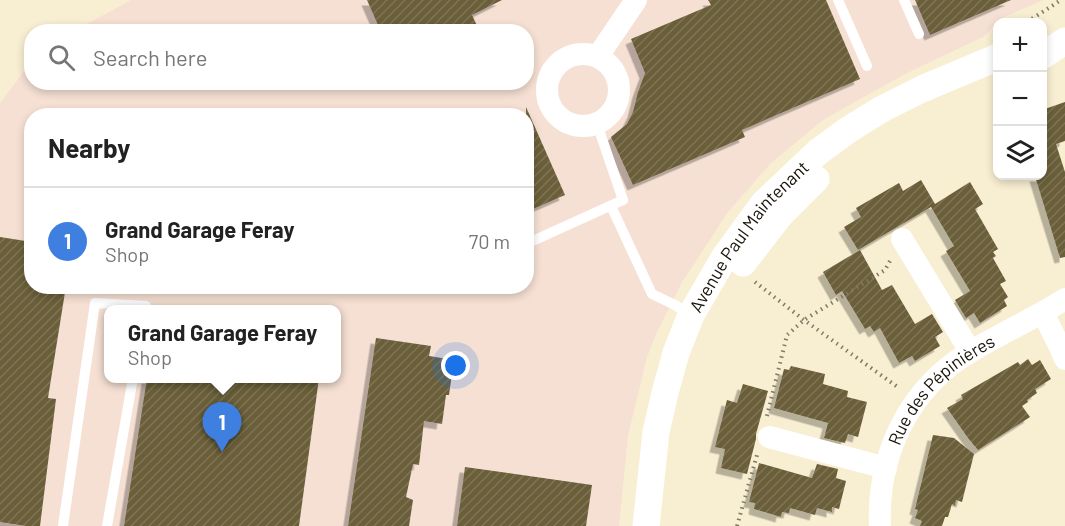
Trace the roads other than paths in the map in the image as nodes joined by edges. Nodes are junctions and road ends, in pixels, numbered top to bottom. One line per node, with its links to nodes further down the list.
1 (636, 0): 9 (street)
2 (838, 0): 11 (lane)
3 (904, 0): 5 (lane)
4 (1047, 30): 6 (street)
5 (919, 34)
6 (1065, 34)
7 (1065, 41): 8 (street)
8 (1047, 53)
9 (598, 56): 13 (street); 13 (street)
10 (993, 59): 20 (street, Avenue Paul Maintenant)
11 (867, 66)
12 (993, 77): 29 (street, Avenue Paul Maintenant)
13 (597, 123): 14 (lane)
14 (611, 206): 16 (lane); 20 (lane)
15 (902, 239): 21 (street)
16 (534, 240)
17 (1065, 299): 19 (street, Rue des Pépinières)
18 (129, 305): 26 (lane)
19 (1043, 313): 21 (street, Rue des Pépinières); 22 (street)
20 (691, 315): 28 (street, Avenue Paul Maintenant)
21 (970, 351): 25 (street, Rue des Pépinières)
22 (1065, 359)
23 (133, 383): 27 (lane)
24 (769, 437): 25 (street)
25 (886, 468): 30 (street, Rue des Pépinières)
26 (63, 526)
27 (107, 526)
28 (646, 526)
29 (662, 526)
30 (880, 526)

